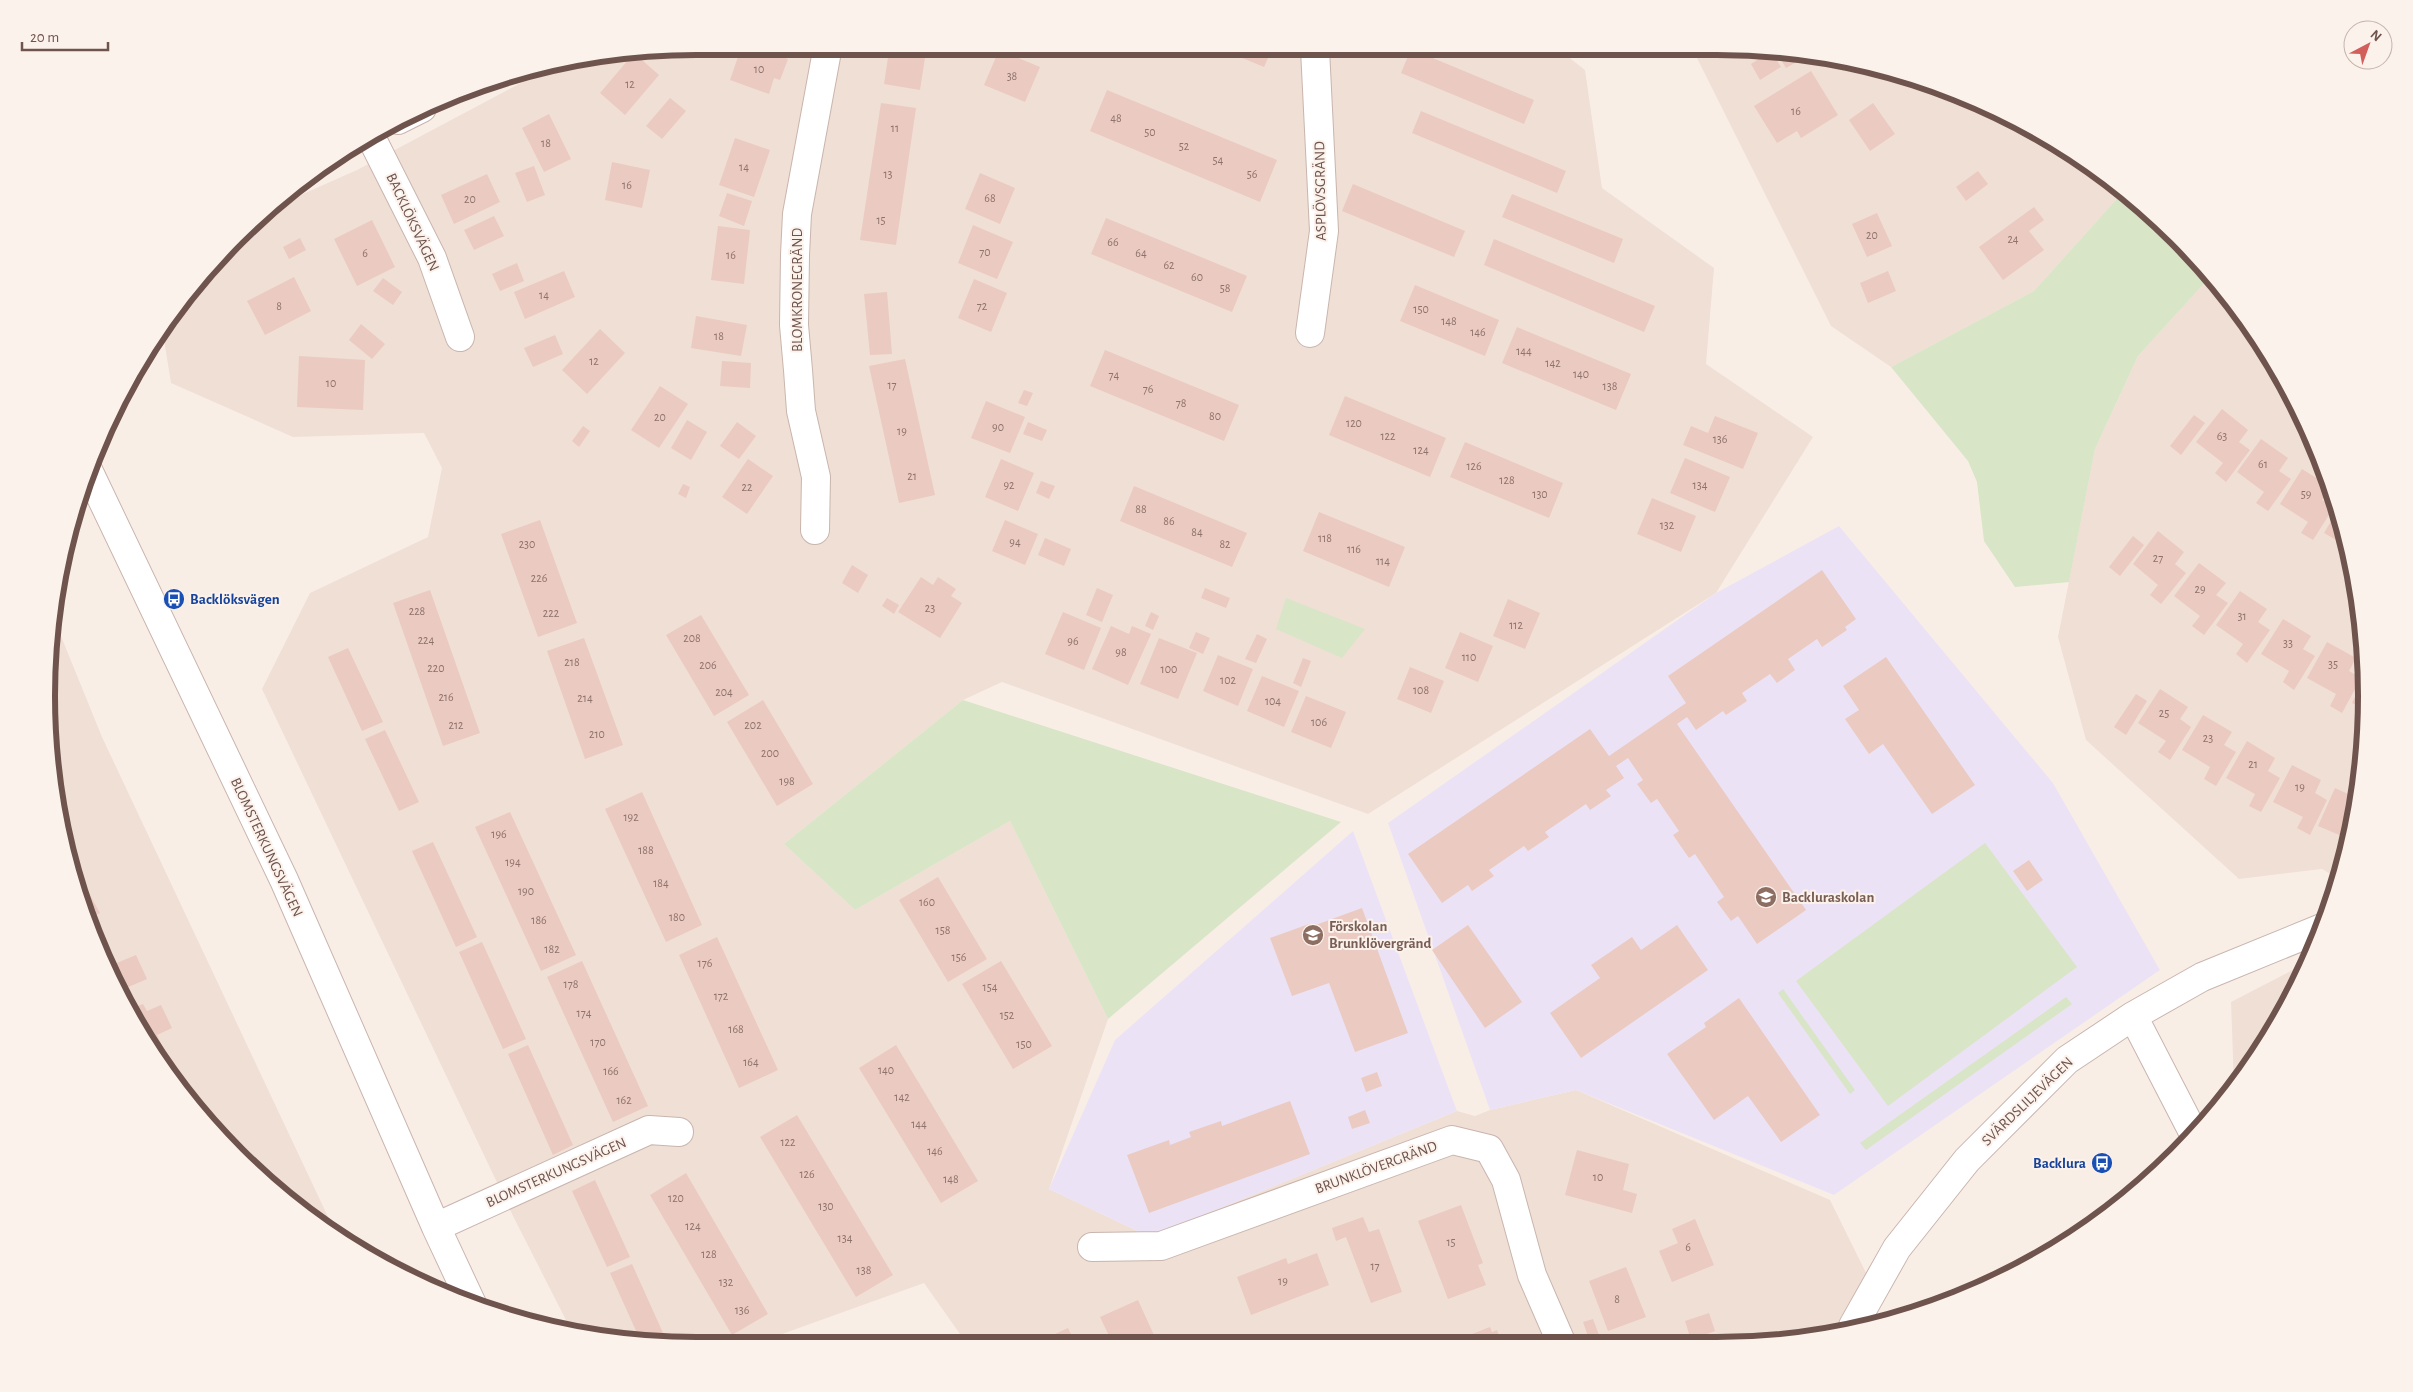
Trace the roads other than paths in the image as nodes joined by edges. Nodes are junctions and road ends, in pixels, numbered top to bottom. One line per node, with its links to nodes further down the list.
1 (826, 55): 7 (street, BLOMKRONEGRÄND)
2 (1315, 55): 4 (street, ASPLÖVSGRÄND)
3 (374, 142): 5 (street, BACKLÖKSVÄGEN)
4 (1310, 333)
5 (460, 337)
6 (93, 480): 12 (street, BLOMSTERKUNGSVÄGEN)
7 (815, 530)
8 (2313, 932): 9 (street, SVÄRDSLILJEVÄGEN)
9 (2133, 1016): 10 (street); 15 (street, SVÄRDSLILJEVÄGEN)
10 (2191, 1128)
11 (679, 1132): 12 (street, BLOMSTERKUNGSVÄGEN)
12 (436, 1227): 14 (street, BLOMSTERKUNGSVÄGEN)
13 (1092, 1247): 16 (street, BRUNKLÖVERGRÄND)
14 (467, 1294)
15 (1855, 1322)
16 (1559, 1337)

